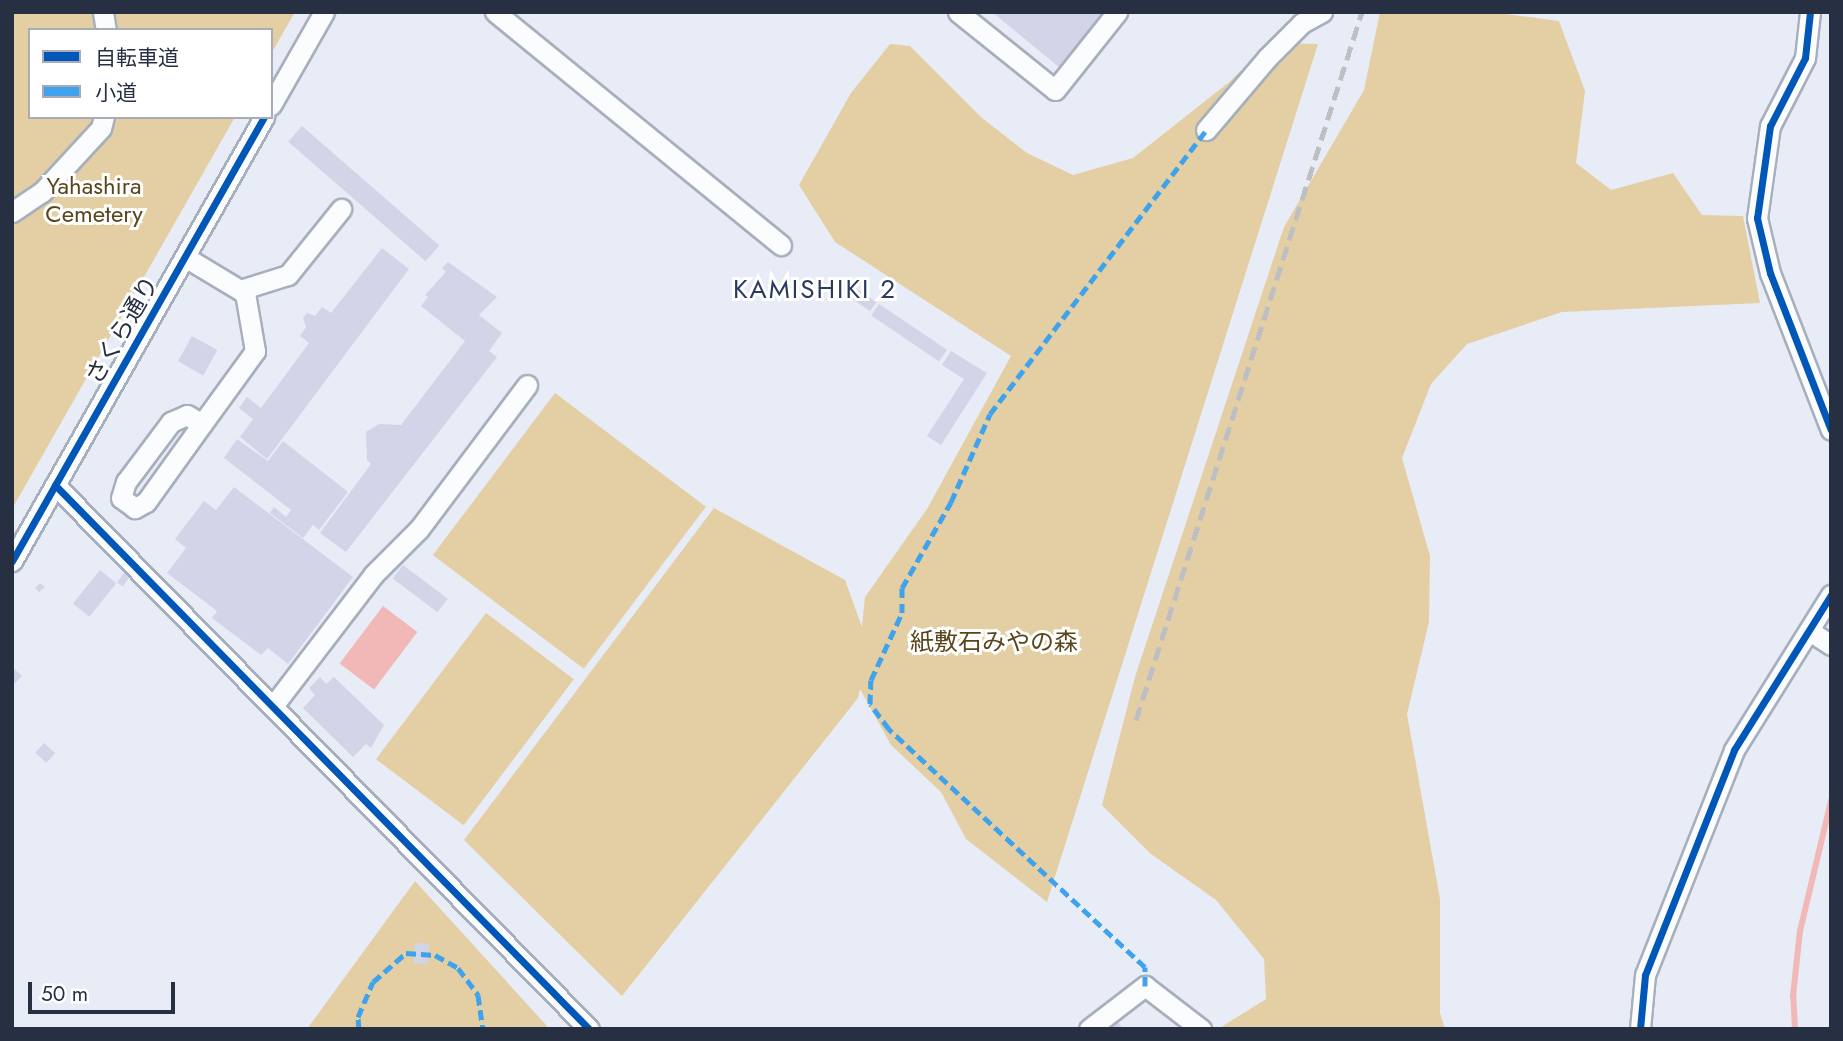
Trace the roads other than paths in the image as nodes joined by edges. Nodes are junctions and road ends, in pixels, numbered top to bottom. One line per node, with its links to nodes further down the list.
1 (324, 12): 7 (street)
2 (495, 12): 13 (street)
3 (958, 12): 4 (street)
4 (1117, 12)
5 (1322, 12): 10 (street)
6 (1810, 12): 18 (street)
7 (273, 101)
8 (103, 119): 12 (street)
9 (263, 119): 14 (street, さくら通り)
10 (1206, 130)
11 (341, 209): 15 (street)
12 (12, 212)
13 (781, 244)
14 (185, 257): 15 (street); 19 (street, さくら通り)
15 (240, 290): 17 (street)
16 (527, 385): 24 (street)
17 (202, 424): 17 (street)
18 (1831, 430)
19 (55, 485): 20 (street, さくら通り); 24 (street)
20 (12, 561)
21 (1831, 595): 22 (street)
22 (1811, 632): 23 (street); 28 (street)
23 (1831, 645)
24 (273, 706): 25 (street)
25 (589, 1029)
26 (1089, 1029): 27 (street)
27 (1201, 1029)
28 (1640, 1029)

